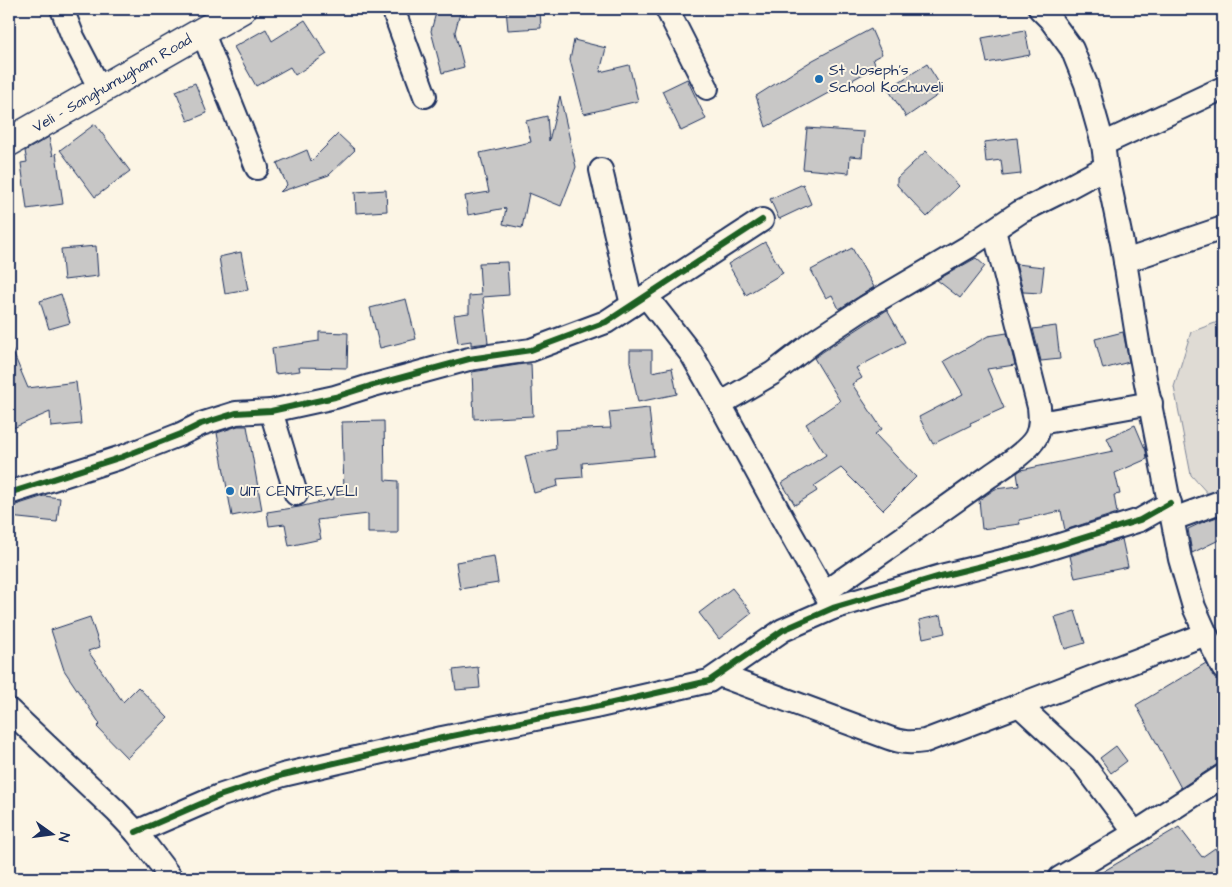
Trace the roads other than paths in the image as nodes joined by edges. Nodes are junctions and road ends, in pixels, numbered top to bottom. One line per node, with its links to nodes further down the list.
1 (62, 9): 9 (street)
2 (393, 9): 10 (street)
3 (666, 9): 7 (street)
4 (1040, 9): 12 (street)
5 (237, 10): 6 (main road, Veli - Sanghumugham Road)
6 (202, 32): 9 (main road, Veli - Sanghumugham Road); 14 (street)
7 (707, 88)
8 (1223, 88): 12 (street)
9 (100, 89): 11 (main road, Veli - Sanghumugham Road)
10 (425, 96)
11 (9, 142)
12 (1103, 144): 13 (street)
13 (1106, 167): 18 (street); 19 (street)
14 (257, 168)
15 (601, 170): 20 (street)
16 (762, 220): 20 (street)
17 (1223, 228): 19 (street)
18 (994, 230): 22 (street); 24 (street)
19 (1125, 261): 21 (street)
20 (639, 300): 22 (street); 23 (street)
21 (1151, 403): 24 (street); 28 (street)
22 (720, 404): 29 (street)
23 (271, 411): 25 (street); 26 (street)
24 (1040, 423): 29 (street)
25 (9, 493)
26 (296, 494)
27 (1223, 501): 28 (street)
28 (1171, 511): 29 (street); 30 (street)
29 (829, 600): 32 (street)
30 (1206, 634): 31 (street); 33 (street)
31 (1223, 668)
32 (719, 675): 33 (street); 36 (street)
33 (1019, 706): 37 (street)
34 (9, 710): 36 (street)
35 (1223, 776): 37 (street)
36 (136, 832): 38 (street)
37 (1135, 833): 39 (street)
38 (171, 878)
39 (1060, 878)

